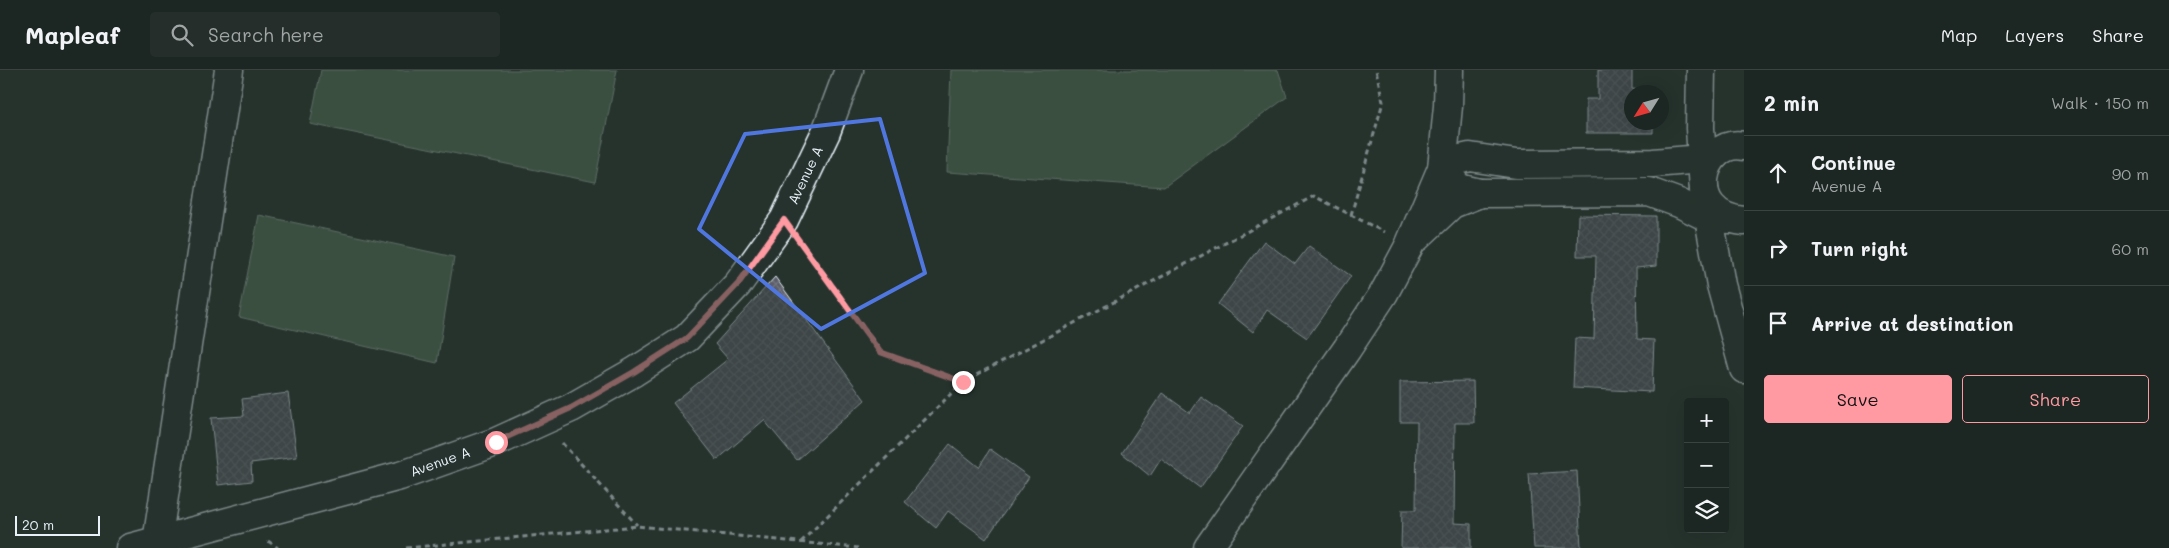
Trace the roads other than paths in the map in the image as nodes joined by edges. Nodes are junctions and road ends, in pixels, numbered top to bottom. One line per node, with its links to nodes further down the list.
1 (229, 70): 14 (street)
2 (849, 70): 14 (street, Avenue A)
3 (1449, 70): 5 (street)
4 (1700, 70): 7 (street)
5 (1448, 106): 8 (street); 9 (street)
6 (1744, 146): 7 (street)
7 (1709, 157): 8 (street); 11 (street)
8 (1485, 159): 9 (street)
9 (1442, 168): 10 (street); 12 (street)
10 (1480, 193): 11 (street); 12 (street)
11 (1727, 219): 13 (street)
12 (1409, 246): 16 (street)
13 (1744, 369)
14 (158, 545): 15 (street, Avenue A)
15 (130, 548)
16 (1208, 548)

